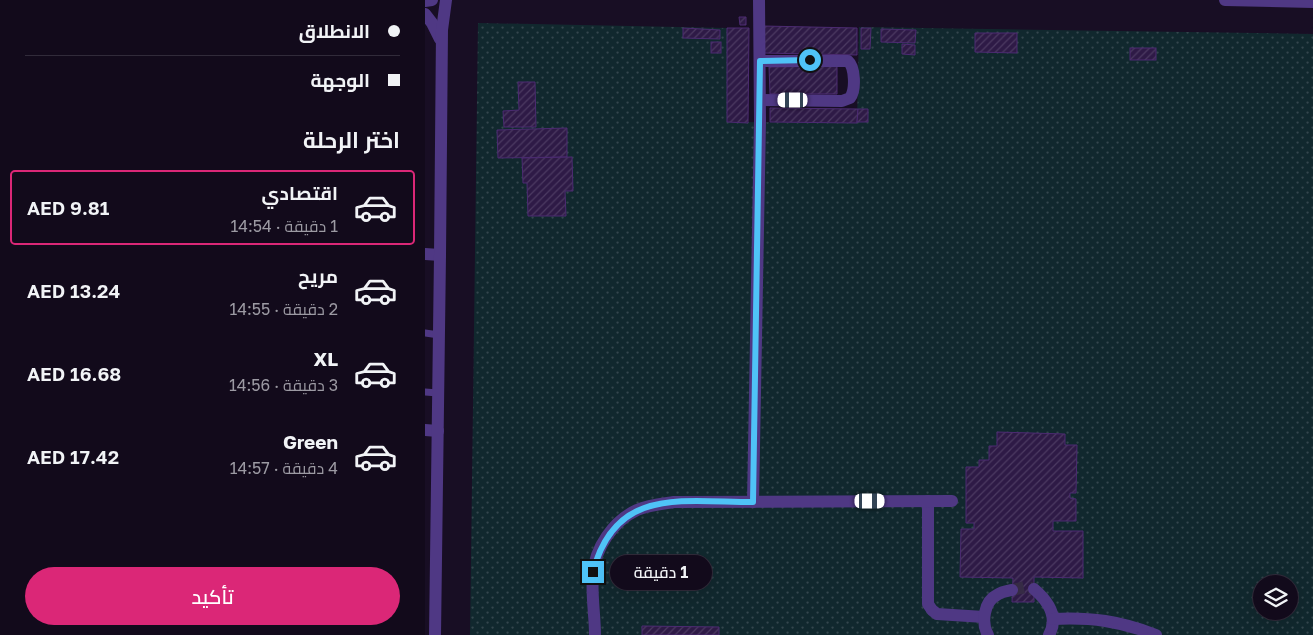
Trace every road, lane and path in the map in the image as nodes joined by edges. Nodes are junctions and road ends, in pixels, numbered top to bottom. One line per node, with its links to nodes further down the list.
1 (431, 0): 5 (street)
2 (446, 0): 8 (street)
3 (759, 0): 9 (street)
4 (1225, 0): 6 (street)
5 (425, 1)
6 (1313, 2)
7 (425, 14): 8 (street)
8 (441, 41): 12 (street)
9 (760, 61): 10 (street); 10 (street)
10 (760, 100): 21 (street)
11 (425, 254): 12 (street)
12 (441, 255): 14 (street)
13 (425, 333): 14 (lane)
14 (439, 335): 16 (street)
15 (425, 392): 16 (lane)
16 (438, 393): 17 (street)
17 (431, 431): 18 (street)
18 (431, 497): 22 (street)
19 (928, 501): 20 (street); 21 (street); 25 (street)
20 (952, 501)
21 (753, 502): 28 (street)
22 (430, 575): 27 (street)
23 (1034, 589): 26 (street)
24 (1012, 590): 25 (street)
25 (984, 617): 29 (street)
26 (1053, 619): 30 (street); 31 (street)
27 (435, 635)
28 (595, 635)
29 (988, 635)
30 (1049, 635)
31 (1156, 635)

